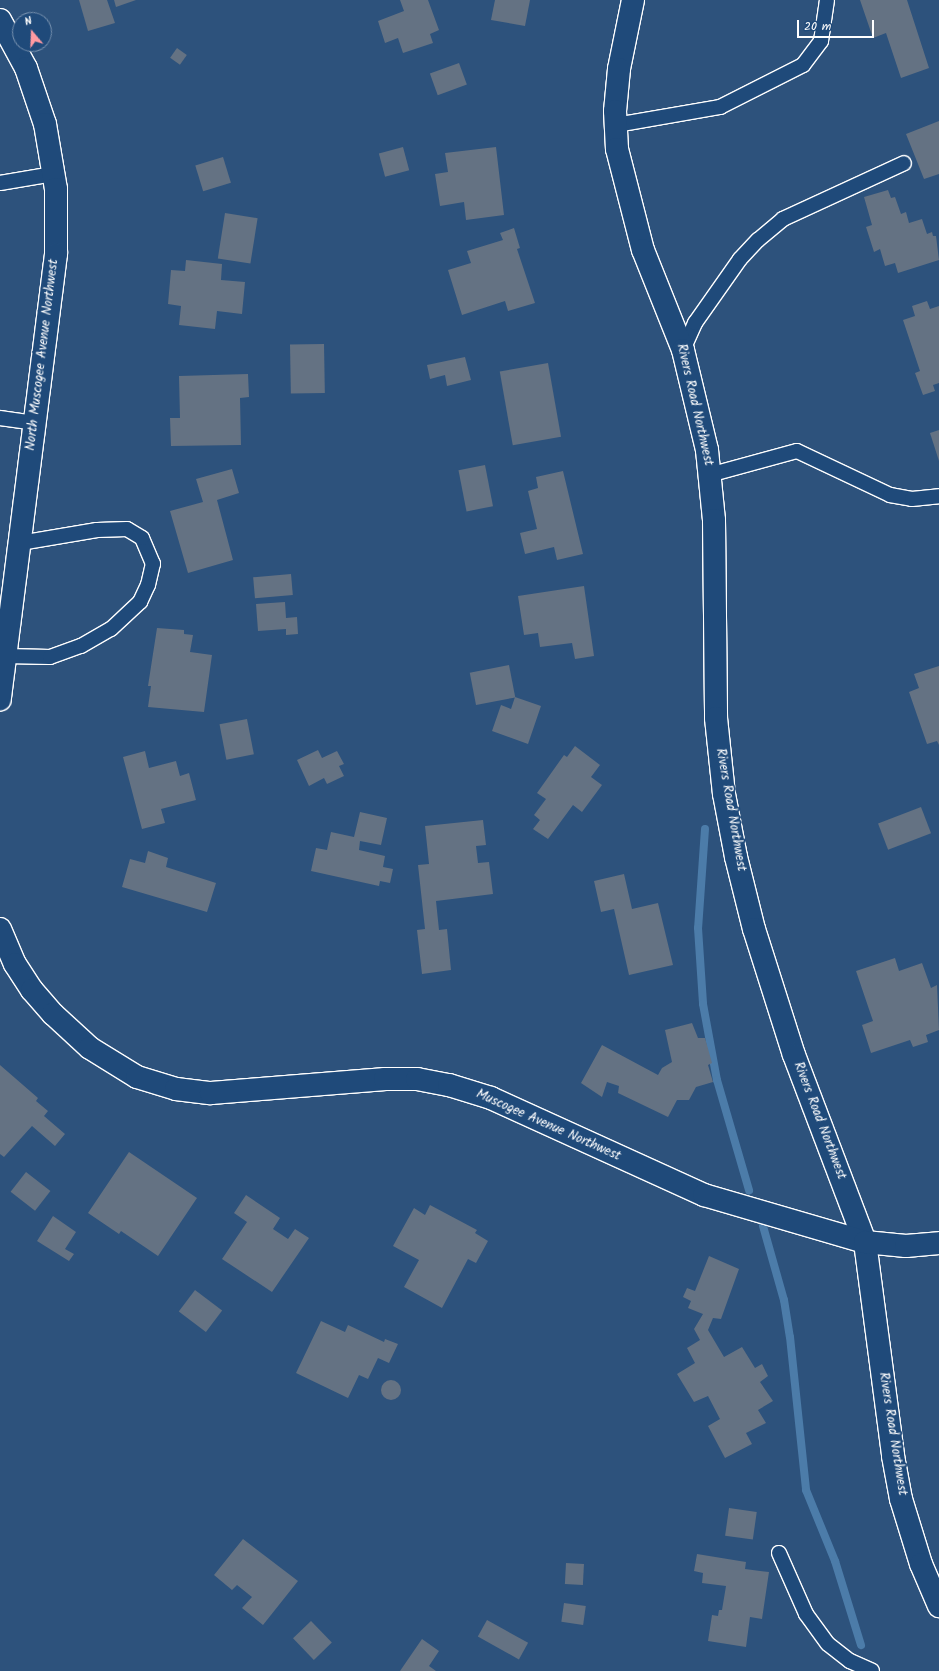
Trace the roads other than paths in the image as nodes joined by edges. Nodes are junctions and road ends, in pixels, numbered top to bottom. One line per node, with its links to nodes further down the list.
1 (634, 0): 4 (street, Rivers Road Northwest)
2 (827, 0): 4 (lane)
3 (0, 20): 6 (street, North Muscogee Avenue Northwest)
4 (616, 125): 8 (street, Rivers Road Northwest)
5 (904, 163): 8 (lane)
6 (54, 174): 7 (lane); 10 (street, North Muscogee Avenue Northwest)
7 (0, 183)
8 (683, 350): 11 (street, Rivers Road Northwest)
9 (0, 418): 10 (lane)
10 (35, 423): 13 (street, North Muscogee Avenue Northwest)
11 (709, 475): 12 (lane); 17 (street, Rivers Road Northwest)
12 (939, 496)
13 (20, 543): 14 (street, North Muscogee Avenue Northwest); 14 (lane)
14 (5, 656): 15 (street, North Muscogee Avenue Northwest)
15 (0, 699)
16 (0, 929): 17 (street, Muscogee Avenue Northwest)
17 (865, 1242): 18 (street, Muscogee Avenue Northwest); 20 (street, Rivers Road Northwest)
18 (939, 1243)
19 (779, 1553): 21 (lane)
20 (939, 1606)
21 (872, 1671)

